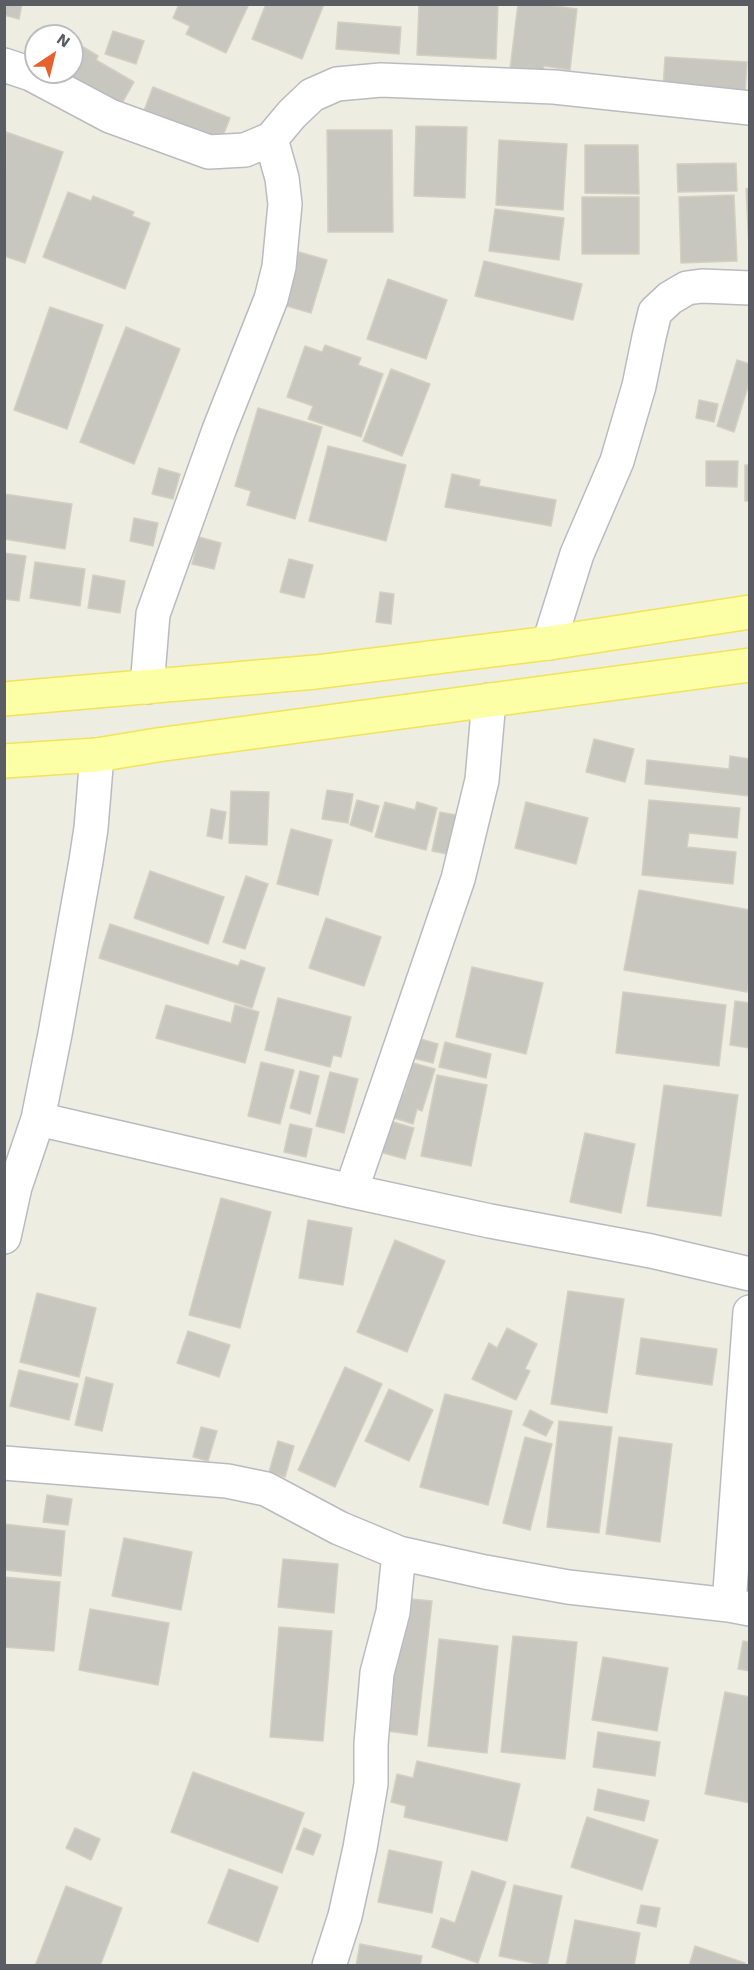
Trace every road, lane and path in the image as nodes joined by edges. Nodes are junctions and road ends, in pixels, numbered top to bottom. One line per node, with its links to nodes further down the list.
1 (4, 65): 3 (street)
2 (750, 108): 3 (street)
3 (271, 139): 8 (street)
4 (750, 288): 6 (street)
5 (750, 612): 6 (main road)
6 (549, 643): 8 (main road)
7 (750, 665): 10 (main road)
8 (147, 687): 9 (main road)
9 (4, 699)
10 (489, 700): 11 (main road); 14 (street)
11 (97, 755): 12 (main road); 13 (street)
12 (4, 761)
13 (38, 1119): 14 (street); 15 (street)
14 (351, 1191): 16 (street)
15 (4, 1237)
16 (750, 1274)
17 (750, 1312): 20 (street)
18 (4, 1463): 19 (street)
19 (399, 1553): 20 (street); 21 (street)
20 (740, 1607)
21 (329, 1965)

